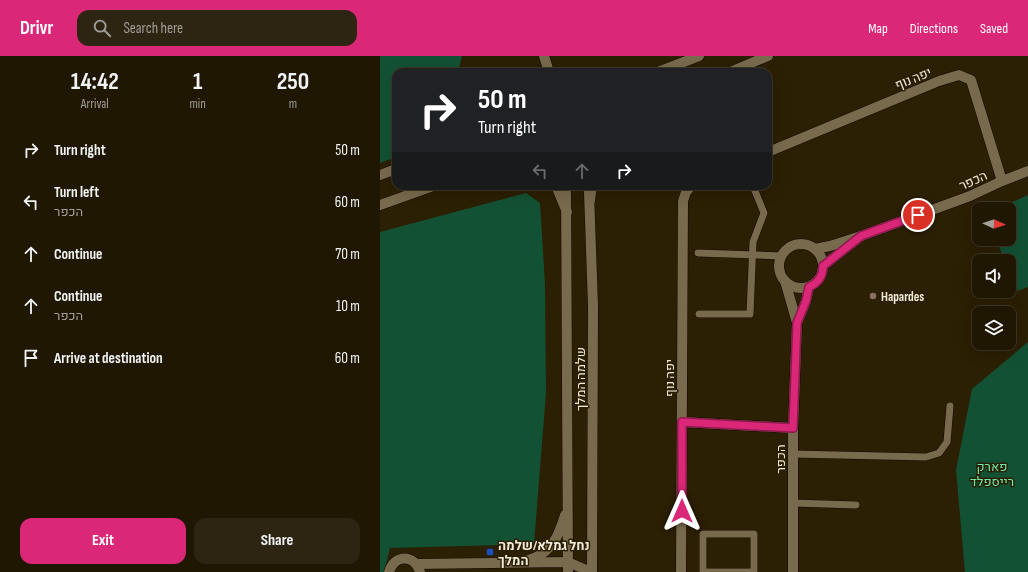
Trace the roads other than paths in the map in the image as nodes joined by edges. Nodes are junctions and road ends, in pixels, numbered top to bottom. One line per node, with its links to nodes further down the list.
1 (544, 56): 4 (street)
2 (699, 56): 5 (street)
3 (768, 56): 6 (street)
4 (548, 68)
5 (668, 68)
6 (740, 68)
7 (772, 150): 11 (street, יפה נוף)
8 (392, 170): 10 (street)
9 (1028, 171): 11 (street, הכפר)
10 (380, 174)
11 (1002, 181): 22 (street, הכפר)
12 (421, 190): 20 (street)
13 (558, 190): 21 (street)
14 (566, 190): 21 (street, שלמה המלך)
15 (589, 190): 19 (street, שלמה המלך)
16 (591, 190): 19 (street)
17 (688, 190): 33 (street, יפה נוף)
18 (755, 190): 25 (lane)
19 (590, 200): 43 (street, שלמה המלך)
20 (380, 205)
21 (567, 212): 38 (street, שלמה המלך)
22 (861, 236): 23 (street, הכפר); 27 (street, הכפר)
23 (815, 249): 26 (street); 27 (street)
24 (698, 253): 25 (lane)
25 (752, 255): 26 (lane); 30 (lane)
26 (782, 256): 28 (street)
27 (823, 266): 29 (street)
28 (785, 281): 29 (street); 31 (street, הכפר)
29 (809, 287): 31 (street, הכפר)
30 (699, 314)
31 (797, 323): 34 (street, הכפר)
32 (950, 406): 35 (lane)
33 (682, 422): 34 (street); 44 (street, יפה נוף)
34 (793, 428): 35 (street, הכפר)
35 (793, 454): 36 (street, הכפר)
36 (793, 503): 37 (lane); 46 (street, הכפר)
37 (856, 505)
38 (568, 506): 39 (street); 40 (street, שלמה המלך)
39 (522, 562): 40 (street); 41 (street)
40 (568, 567): 43 (street)
41 (418, 568): 42 (street)
42 (389, 572)
43 (592, 572)
44 (681, 572)
45 (754, 572): 45 (lane)
46 (793, 572)

